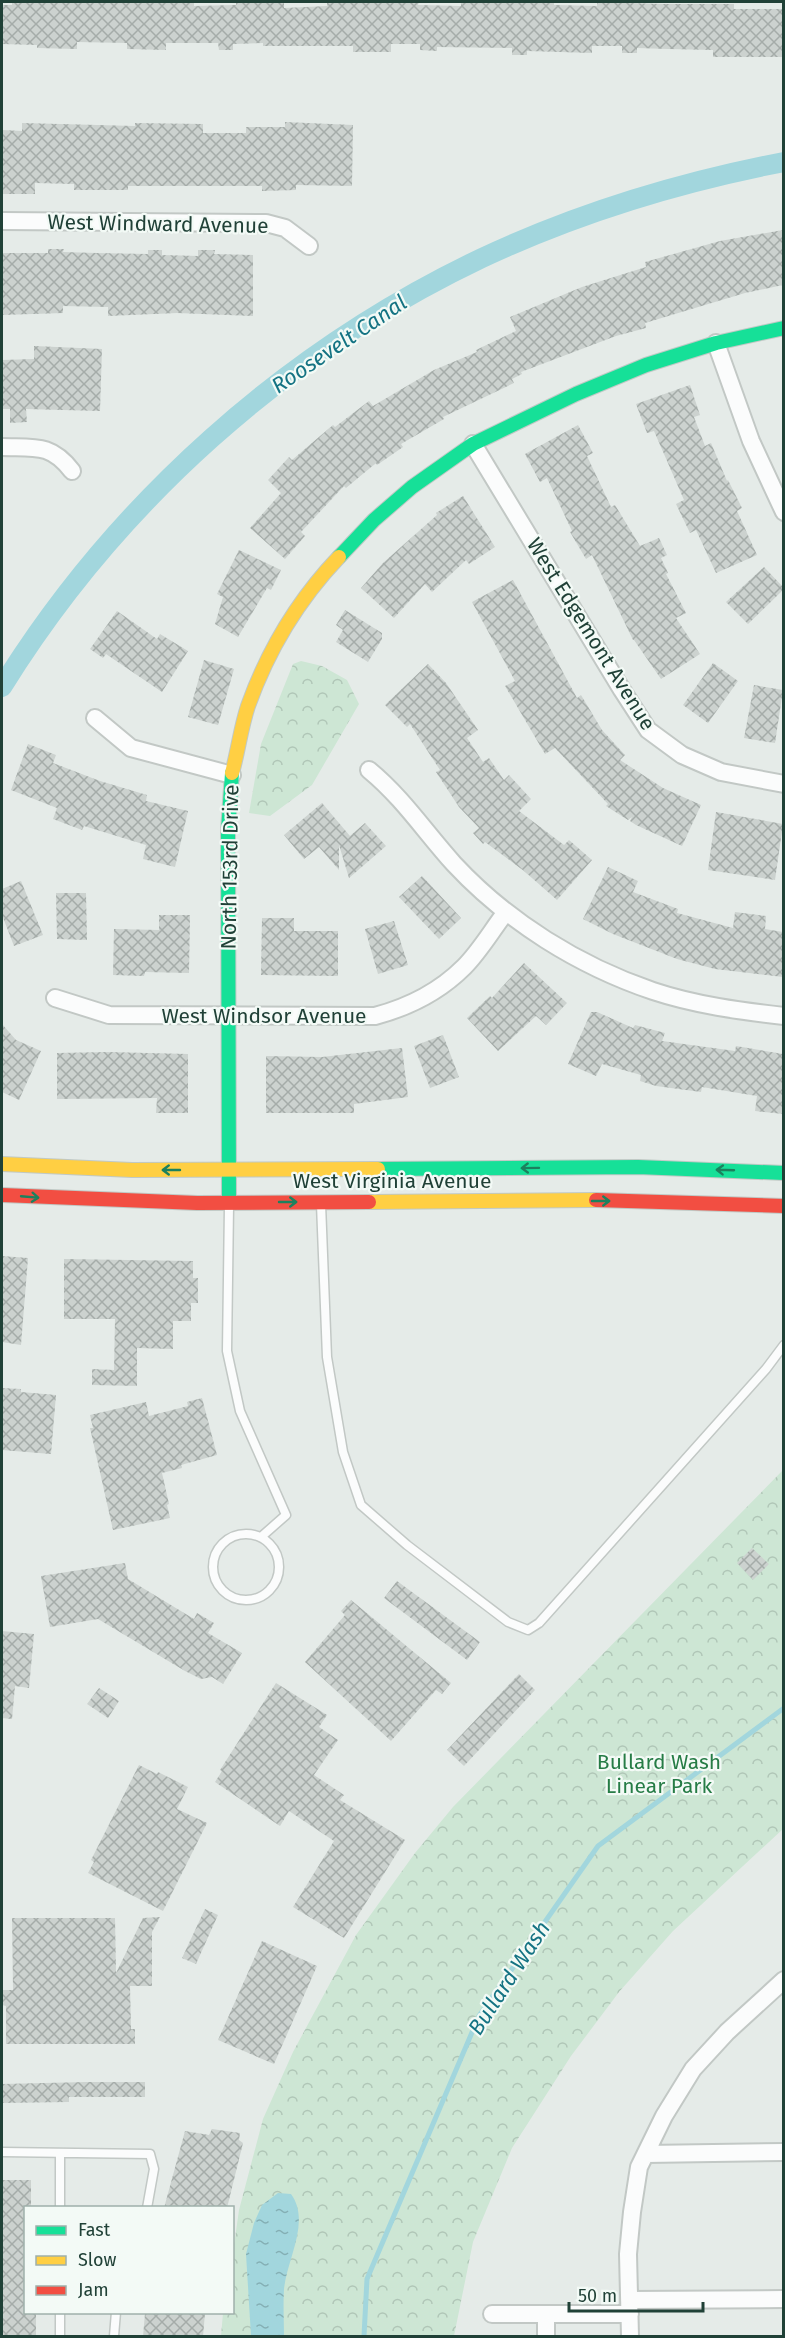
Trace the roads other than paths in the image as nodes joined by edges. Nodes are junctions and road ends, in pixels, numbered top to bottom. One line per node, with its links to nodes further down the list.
1 (2, 220): 2 (street, West Windward Avenue)
2 (309, 246)
3 (783, 328): 4 (main road)
4 (716, 343): 5 (main road); 8 (street)
5 (473, 444): 11 (main road, North 153rd Drive); 12 (street, West Edgemont Avenue)
6 (2, 447): 7 (street)
7 (72, 471)
8 (783, 512)
9 (95, 718): 11 (street)
10 (369, 770): 13 (street)
11 (232, 775): 16 (main road, North 153rd Drive)
12 (783, 784)
13 (506, 912): 15 (street); 16 (street, West Windsor Avenue)
14 (55, 998): 16 (street, West Windsor Avenue)
15 (783, 1016)
16 (228, 1017): 18 (main road, North 153rd Drive)
17 (2, 1164): 18 (main road, West Virginia Avenue, one-way to 17)
18 (229, 1171): 19 (main road, West Virginia Avenue, one-way to 18); 21 (main road, North 153rd Drive)
19 (783, 1173)
20 (2, 1195): 21 (main road, West Virginia Avenue, one-way to 21)
21 (229, 1202): 22 (main road, West Virginia Avenue, one-way to 22); 25 (lane)
22 (321, 1202): 23 (main road, West Virginia Avenue, one-way to 23); 24 (lane)
23 (783, 1206)
24 (783, 1345)
25 (261, 1537): 25 (lane)
26 (783, 1980): 30 (street)
27 (2, 2152): 29 (lane)
28 (783, 2152): 30 (street)
29 (60, 2153): 31 (lane); 32 (lane)
30 (646, 2154): 34 (street)
31 (60, 2206)
32 (147, 2206)
33 (783, 2298): 34 (street)
34 (630, 2307): 38 (street); 42 (street)
35 (60, 2314): 39 (lane)
36 (116, 2314): 40 (lane)
37 (492, 2314): 38 (street)
38 (546, 2314): 41 (street)
39 (60, 2337)
40 (114, 2337)
41 (546, 2337)
42 (630, 2337)

